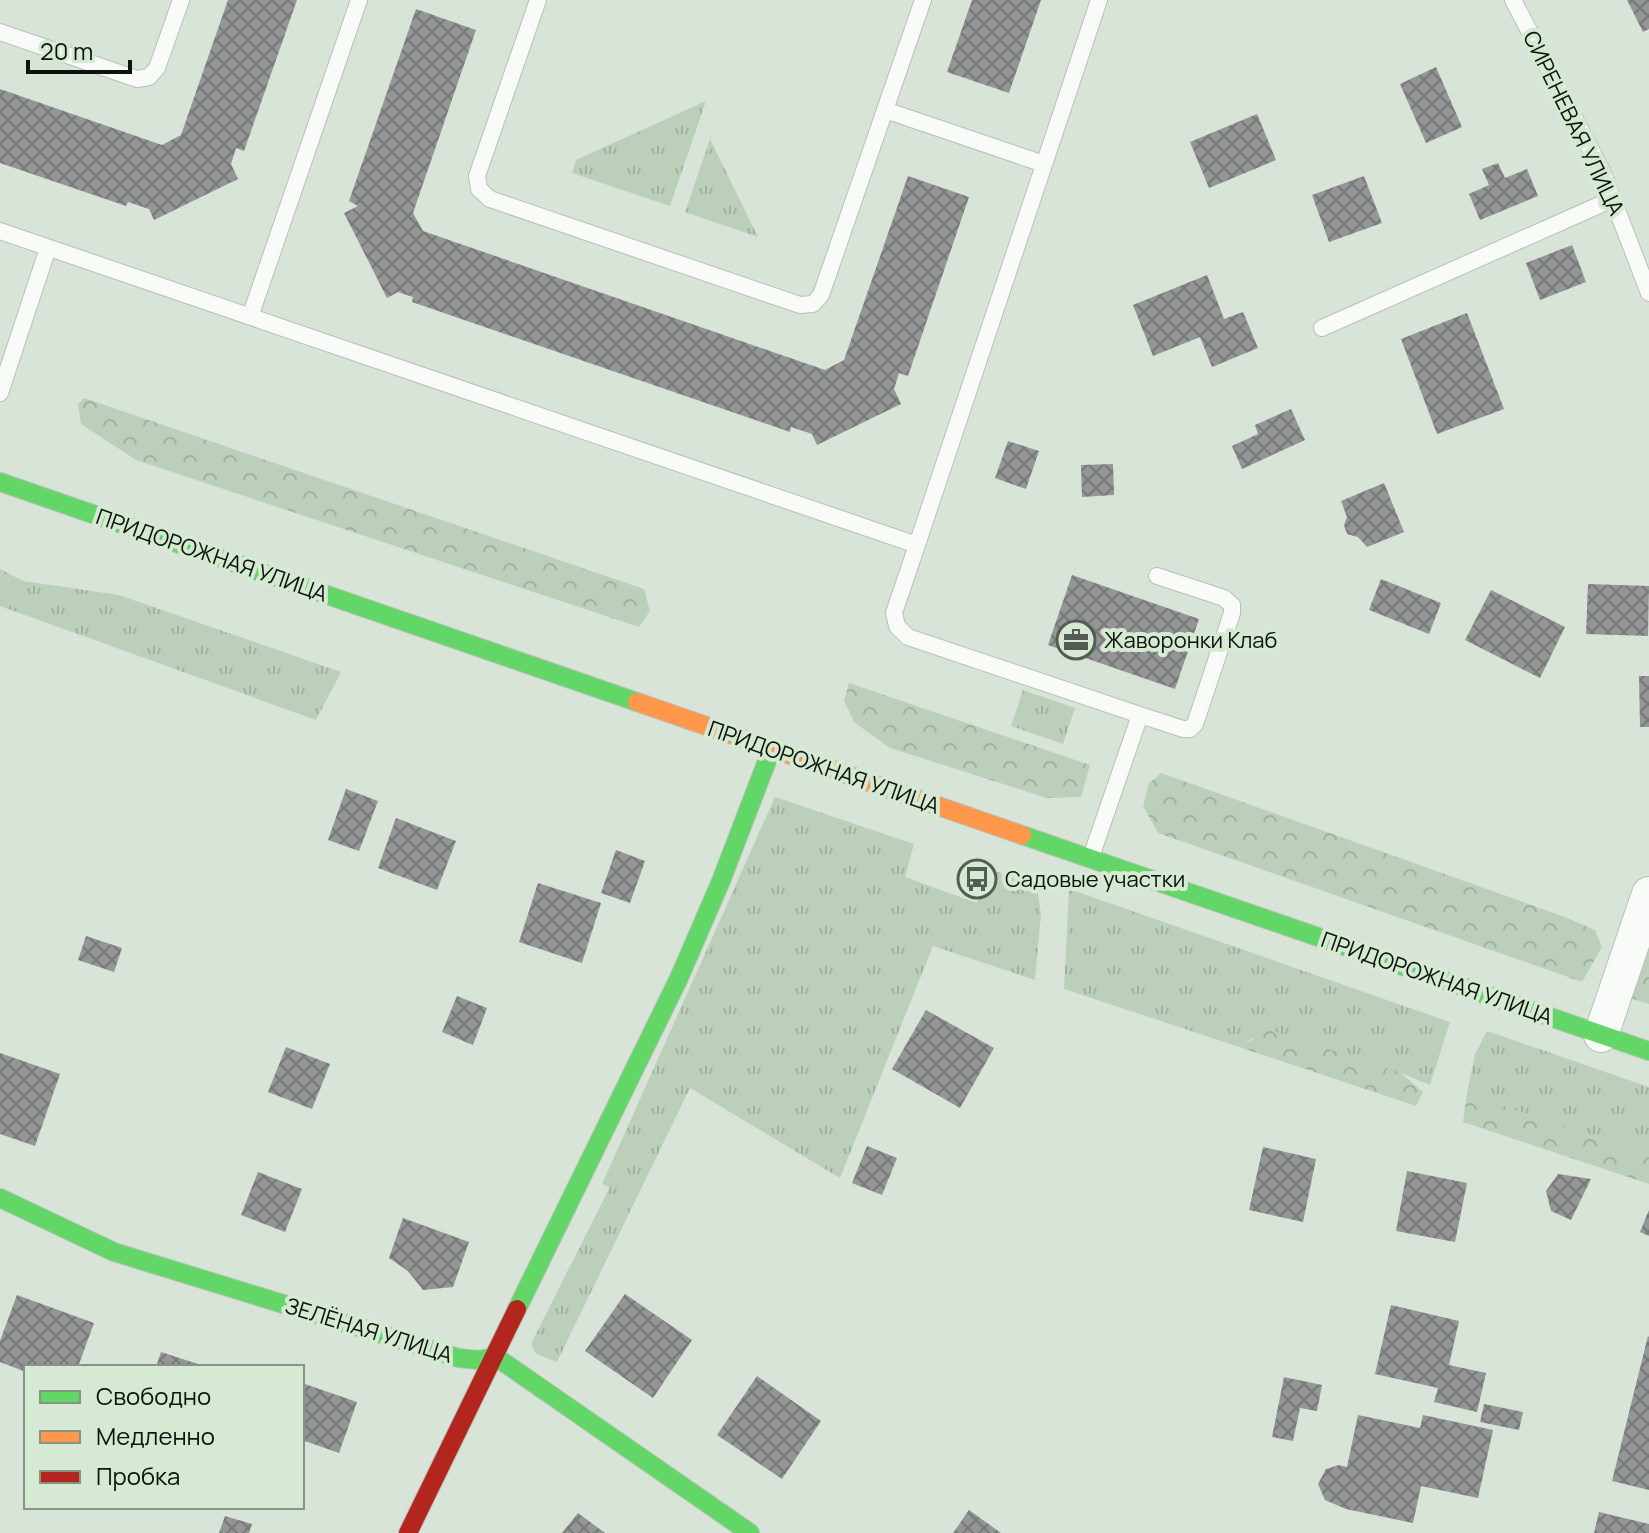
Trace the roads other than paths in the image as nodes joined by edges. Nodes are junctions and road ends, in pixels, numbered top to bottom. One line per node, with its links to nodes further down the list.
1 (181, 0): 7 (lane)
2 (359, 0): 14 (lane)
3 (538, 0): 8 (lane)
4 (923, 0): 8 (lane)
5 (1099, 0): 9 (lane)
6 (1513, 0): 10 (lane, СИРЕНЕВАЯ УЛИЦА)
7 (0, 32)
8 (885, 110): 9 (lane)
9 (1044, 164): 18 (lane)
10 (1613, 199): 13 (lane, СИРЕНЕВАЯ УЛИЦА); 15 (lane)
11 (0, 231): 12 (lane)
12 (48, 248): 14 (lane); 16 (lane)
13 (1649, 293)
14 (250, 317): 18 (lane)
15 (1322, 328)
16 (0, 393)
17 (0, 482): 21 (main road, ПРИДОРОЖНАЯ УЛИЦА)
18 (917, 545): 20 (lane)
19 (1157, 576): 20 (lane)
20 (1140, 715): 22 (lane)
21 (772, 748): 22 (main road, ПРИДОРОЖНАЯ УЛИЦА); 27 (main road)
22 (1090, 859): 24 (main road, ПРИДОРОЖНАЯ УЛИЦА)
23 (1649, 894): 24 (street)
24 (1601, 1035): 25 (main road, ПРИДОРОЖНАЯ УЛИЦА)
25 (1649, 1051)
26 (0, 1198): 27 (main road, ЗЕЛЁНАЯ УЛИЦА)
27 (496, 1357): 28 (main road); 29 (main road)
28 (408, 1533)
29 (750, 1533)

